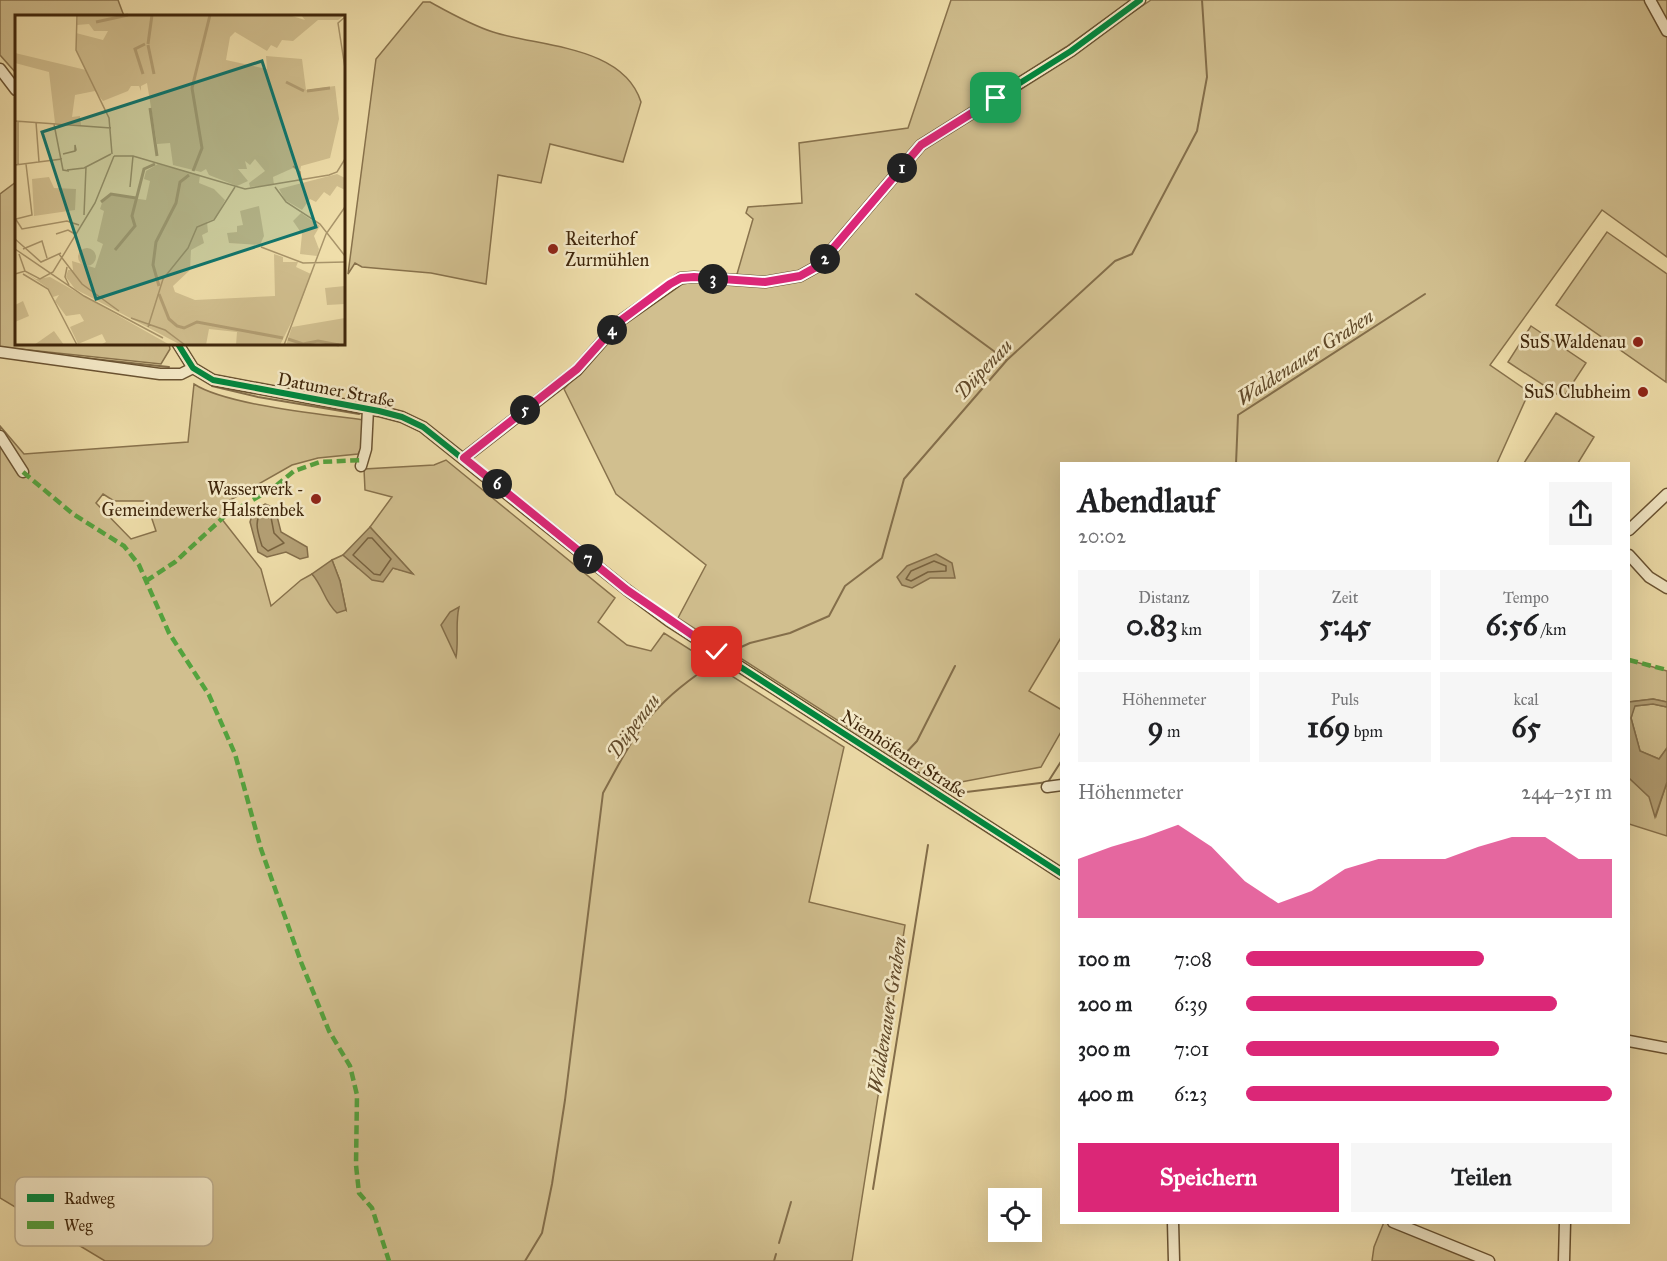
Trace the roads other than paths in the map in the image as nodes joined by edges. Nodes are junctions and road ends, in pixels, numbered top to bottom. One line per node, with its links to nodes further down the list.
1 (1140, 0): 11 (street)
2 (1650, 0): 3 (street)
3 (1667, 31)
4 (0, 69): 5 (street)
5 (15, 89)
6 (179, 345): 8 (street)
7 (1, 355): 8 (street)
8 (193, 368): 9 (street, Datumer Straße)
9 (368, 410): 11 (street, Datumer Straße); 12 (street)
10 (0, 436): 13 (street)
11 (464, 458): 18 (street, Datumer Straße)
12 (361, 466)
13 (23, 472)
14 (1667, 495): 15 (street)
15 (1630, 529)
16 (1630, 556): 17 (street)
17 (1667, 588)
18 (717, 652): 21 (street, Nienhöfener Straße)
19 (1060, 786): 20 (street)
20 (1047, 787)
21 (1060, 873)
22 (1630, 1041): 23 (street)
23 (1667, 1048)
24 (1173, 1224): 27 (street)
25 (1398, 1224): 28 (street)
26 (1565, 1224): 29 (street)
27 (1174, 1261)
28 (1489, 1261)
29 (1564, 1261)

